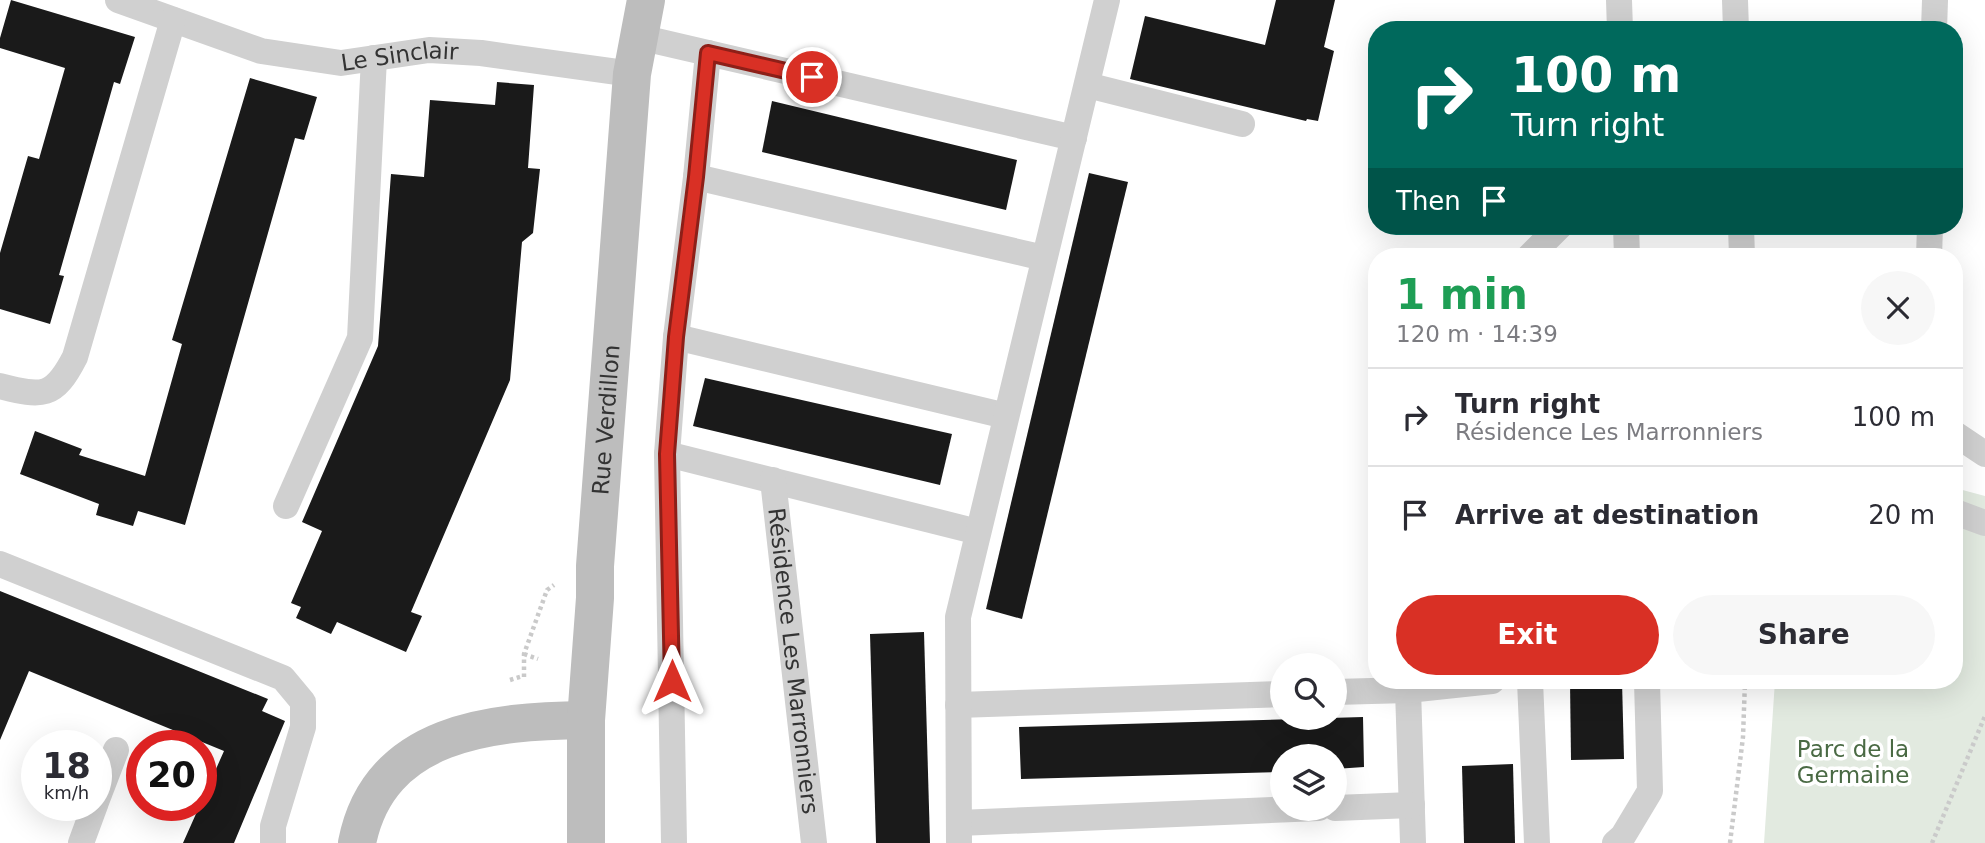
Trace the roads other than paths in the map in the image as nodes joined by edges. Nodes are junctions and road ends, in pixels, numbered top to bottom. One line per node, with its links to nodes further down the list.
1 (118, 0): 7 (lane, Le Sinclair)
2 (646, 0): 11 (street, Rue Verdillon)
3 (1107, 0): 15 (lane)
4 (1619, 0): 8 (lane)
5 (1735, 0): 9 (lane)
6 (1935, 0): 10 (lane)
7 (173, 20): 13 (lane, Le Sinclair); 23 (lane)
8 (1620, 21)
9 (1736, 21)
10 (1934, 21)
11 (639, 37): 12 (lane); 14 (street, Rue Verdillon)
12 (708, 53): 17 (lane); 18 (lane)
13 (374, 58): 14 (lane, Le Sinclair); 29 (lane)
14 (632, 74): 41 (street, Rue Verdillon)
15 (1087, 85): 16 (lane); 17 (lane)
16 (1242, 124)
17 (1074, 138): 21 (lane)
18 (696, 177): 21 (lane); 22 (lane)
19 (1551, 235): 20 (lane)
20 (1538, 248)
21 (1044, 258): 24 (lane)
22 (676, 337): 24 (lane); 26 (lane)
23 (0, 386)
24 (1006, 416): 32 (lane)
25 (1963, 440): 27 (lane)
26 (667, 454): 28 (lane, Résidence Les Marronniers); 53 (lane)
27 (1985, 454)
28 (773, 481): 32 (lane, Résidence Les Marronniers); 54 (lane, Résidence Les Marronniers)
29 (286, 506)
30 (1963, 515): 31 (lane)
31 (1985, 523)
32 (978, 532): 40 (lane)
33 (0, 564): 50 (lane)
34 (1417, 689): 37 (lane)
35 (1530, 689): 56 (lane)
36 (1647, 689): 57 (lane)
37 (1408, 690): 38 (lane); 44 (lane)
38 (1347, 692)
39 (1270, 694): 40 (lane)
40 (958, 705): 48 (lane)
41 (586, 720): 51 (street); 52 (street, Rue Verdillon)
42 (116, 750): 43 (lane)
43 (112, 761)
44 (1412, 805): 45 (lane); 55 (lane)
45 (1347, 808)
46 (1270, 811): 48 (lane)
47 (89, 821): 49 (lane)
48 (959, 833)
49 (81, 843)
50 (272, 843)
51 (357, 843)
52 (586, 843)
53 (674, 843)
54 (814, 843)
55 (1413, 843)
56 (1537, 843)
57 (1615, 843)

